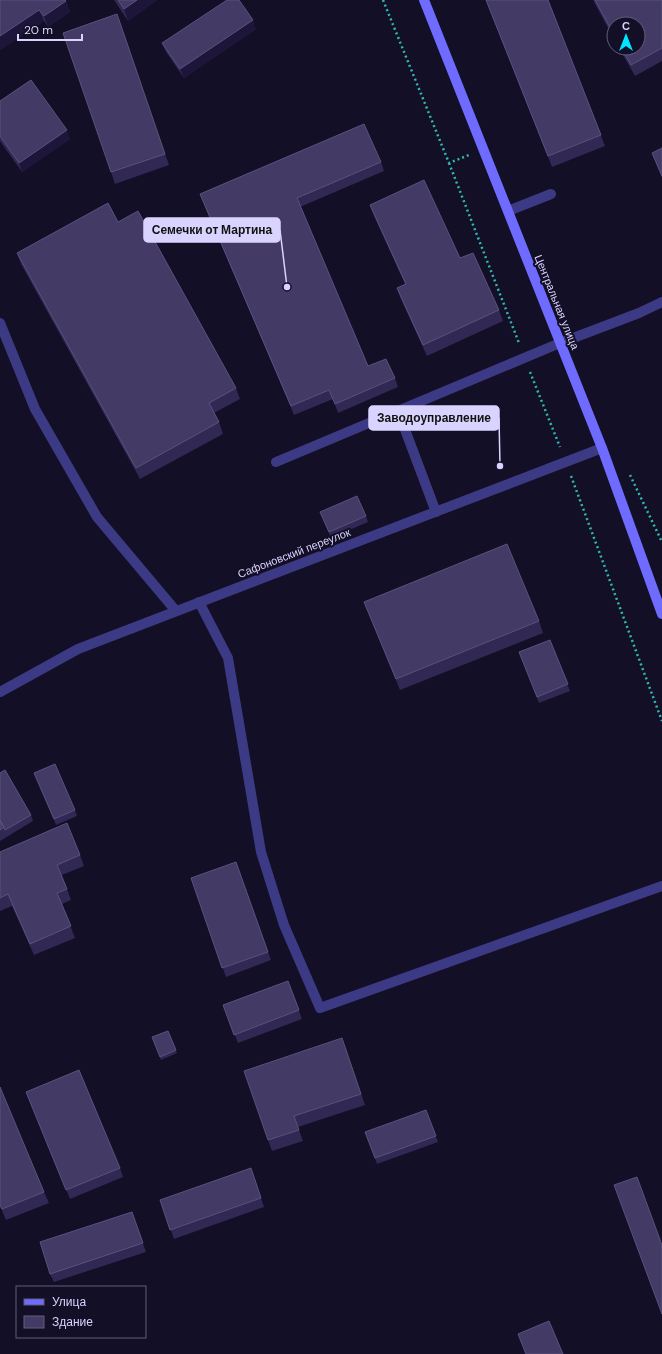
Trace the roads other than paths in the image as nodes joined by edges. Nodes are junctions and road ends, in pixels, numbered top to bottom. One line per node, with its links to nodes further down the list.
1 (424, 0): 3 (main road, Центральная улица)
2 (551, 194): 3 (street)
3 (508, 211): 6 (main road, Центральная улица)
4 (662, 302): 6 (street)
5 (0, 323): 12 (street)
6 (560, 342): 7 (street); 8 (main road, Центральная улица)
7 (398, 411): 9 (street); 10 (street)
8 (602, 448): 10 (street, Сафоновский переулок); 13 (main road, Центральная улица)
9 (276, 462)
10 (436, 512): 11 (street, Сафоновский переулок)
11 (199, 602): 12 (street, Сафоновский переулок); 15 (street)
12 (176, 611): 14 (street, Сафоновский переулок)
13 (662, 614)
14 (0, 692)
15 (662, 886)

